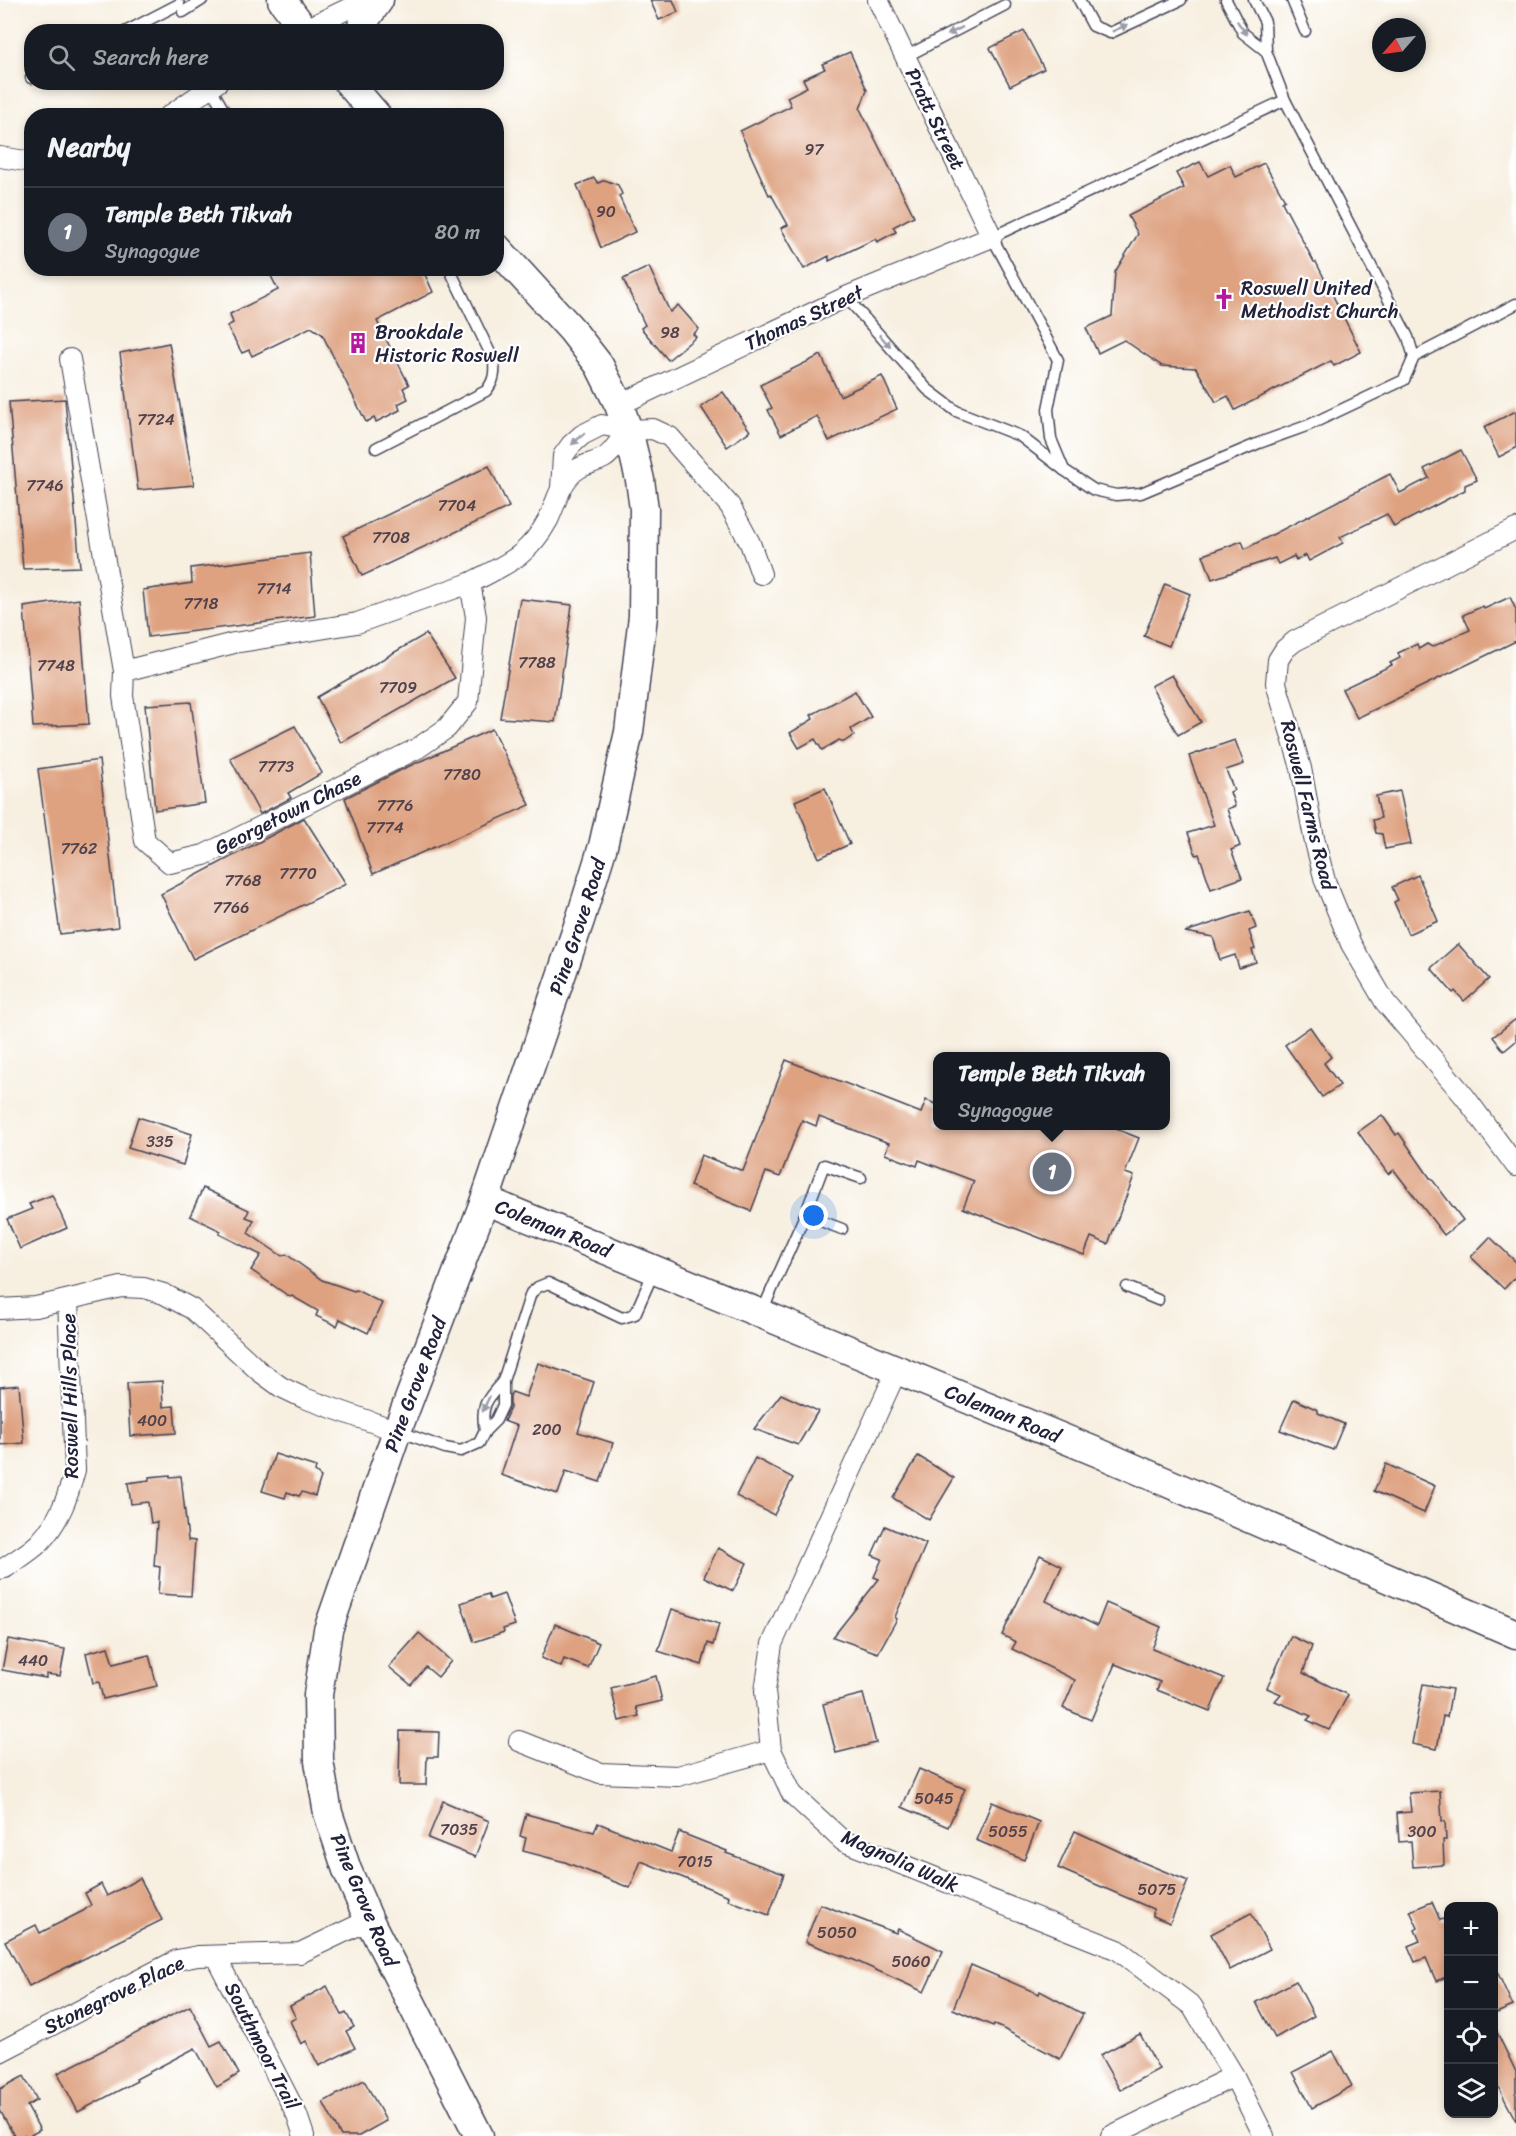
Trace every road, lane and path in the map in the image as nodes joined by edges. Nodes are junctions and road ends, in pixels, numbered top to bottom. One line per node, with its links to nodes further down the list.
1 (202, 0): 13 (lane)
2 (282, 0): 14 (main road)
3 (366, 0): 15 (street)
4 (379, 0): 16 (main road)
5 (878, 0): 19 (street, Pratt Street)
6 (1017, 0): 12 (lane)
7 (1080, 0): 8 (lane, one-way to 8)
8 (1181, 0)
9 (1226, 0): 18 (lane, one-way to 18)
10 (1254, 0): 18 (lane)
11 (1292, 0): 17 (lane)
12 (1004, 2): 19 (lane, one-way to 19)
13 (144, 24)
14 (299, 24)
15 (318, 24)
16 (363, 24)
17 (1305, 31)
18 (1266, 51): 23 (lane)
19 (905, 57): 29 (street, Pratt Street)
20 (207, 90): 25 (street)
21 (216, 90): 26 (lane)
22 (356, 90): 24 (main road)
23 (1285, 100): 29 (lane); 34 (lane)
24 (368, 101)
25 (181, 108)
26 (224, 108)
27 (0, 157): 28 (street)
28 (24, 161)
29 (992, 237): 32 (street, Thomas Street); 38 (lane)
30 (504, 256): 36 (main road, Pine Grove Road)
31 (453, 276): 37 (lane)
32 (846, 297): 36 (street, Thomas Street); 38 (lane, one-way to 38)
33 (1516, 304): 34 (lane)
34 (1414, 357): 38 (lane)
35 (70, 359): 43 (street, Georgetown Chase)
36 (623, 417): 39 (street); 39 (street, one-way to 39); 41 (street); 46 (main road, Pine Grove Road)
37 (376, 448)
38 (1064, 470)
39 (561, 488): 42 (street)
40 (1516, 528): 44 (street, Roswell Farms Road)
41 (761, 574)
42 (470, 583): 43 (street); 43 (street, Georgetown Chase)
43 (124, 671)
44 (1516, 1166)
45 (861, 1178): 47 (lane)
46 (485, 1200): 49 (main road, Coleman Road); 57 (main road, Pine Grove Road)
47 (805, 1215): 48 (lane); 54 (lane)
48 (842, 1229)
49 (655, 1270): 54 (main road, Coleman Road); 56 (lane)
50 (1127, 1287): 52 (lane)
51 (68, 1300): 53 (street); 57 (street); 59 (street, Roswell Hills Place)
52 (1158, 1300)
53 (0, 1309)
54 (761, 1314): 55 (main road, Coleman Road)
55 (897, 1370): 60 (main road, Coleman Road); 62 (street, Magnolia Walk)
56 (503, 1381): 58 (lane, one-way to 58); 58 (lane)
57 (397, 1431): 58 (lane); 63 (main road, Pine Grove Road)
58 (484, 1431)
59 (0, 1569)
60 (1516, 1634)
61 (519, 1741): 62 (street)
62 (771, 1750): 66 (street, Magnolia Walk)
63 (369, 1920): 64 (street, Stonegrove Place); 68 (main road, Pine Grove Road)
64 (216, 1957): 65 (street, Stonegrove Place); 67 (street, Southmoor Trail)
65 (0, 2052)
66 (1234, 2076): 69 (street); 70 (street, Magnolia Walk)
67 (304, 2136)
68 (479, 2136)
69 (1111, 2136)
70 (1264, 2136)

